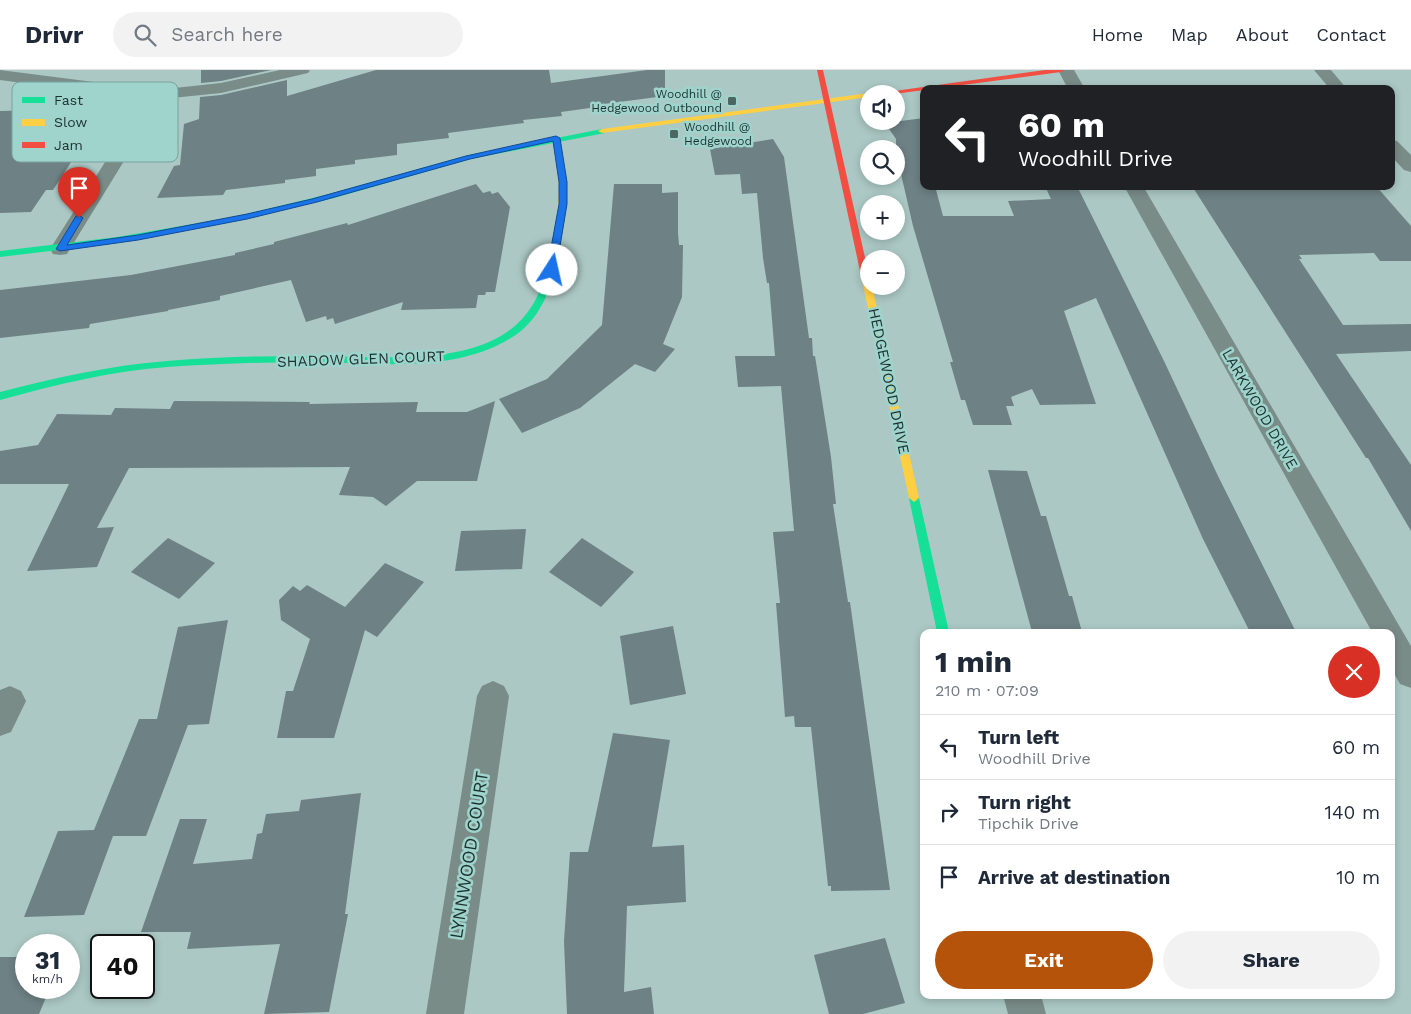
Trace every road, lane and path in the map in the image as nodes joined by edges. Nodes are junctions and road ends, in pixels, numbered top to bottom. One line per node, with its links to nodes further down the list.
1 (302, 70): 13 (street)
2 (820, 70): 15 (street, HEDGEWOOD DRIVE)
3 (1061, 70): 8 (street)
4 (1066, 70): 9 (street)
5 (1322, 70): 10 (street)
6 (0, 75): 7 (street)
7 (55, 82)
8 (945, 85)
9 (1075, 85)
10 (1335, 85)
11 (920, 88): 12 (street)
12 (905, 90)
13 (178, 93)
14 (860, 96): 15 (street)
15 (828, 101): 16 (street); 24 (street, HEDGEWOOD DRIVE)
16 (556, 138): 21 (street); 23 (street, SHADOW GLEN COURT)
17 (1395, 149): 19 (street)
18 (114, 162): 21 (street)
19 (1411, 166)
20 (1135, 190): 25 (street, LARKWOOD DRIVE)
21 (60, 249): 22 (street)
22 (0, 254)
23 (0, 396)
24 (943, 629)
25 (1386, 629)
26 (1395, 646): 27 (street)
27 (1411, 674)
28 (494, 696): 30 (street, LYNNWOOD COURT)
29 (1023, 999): 31 (street)
30 (445, 1014)
31 (1027, 1014)

